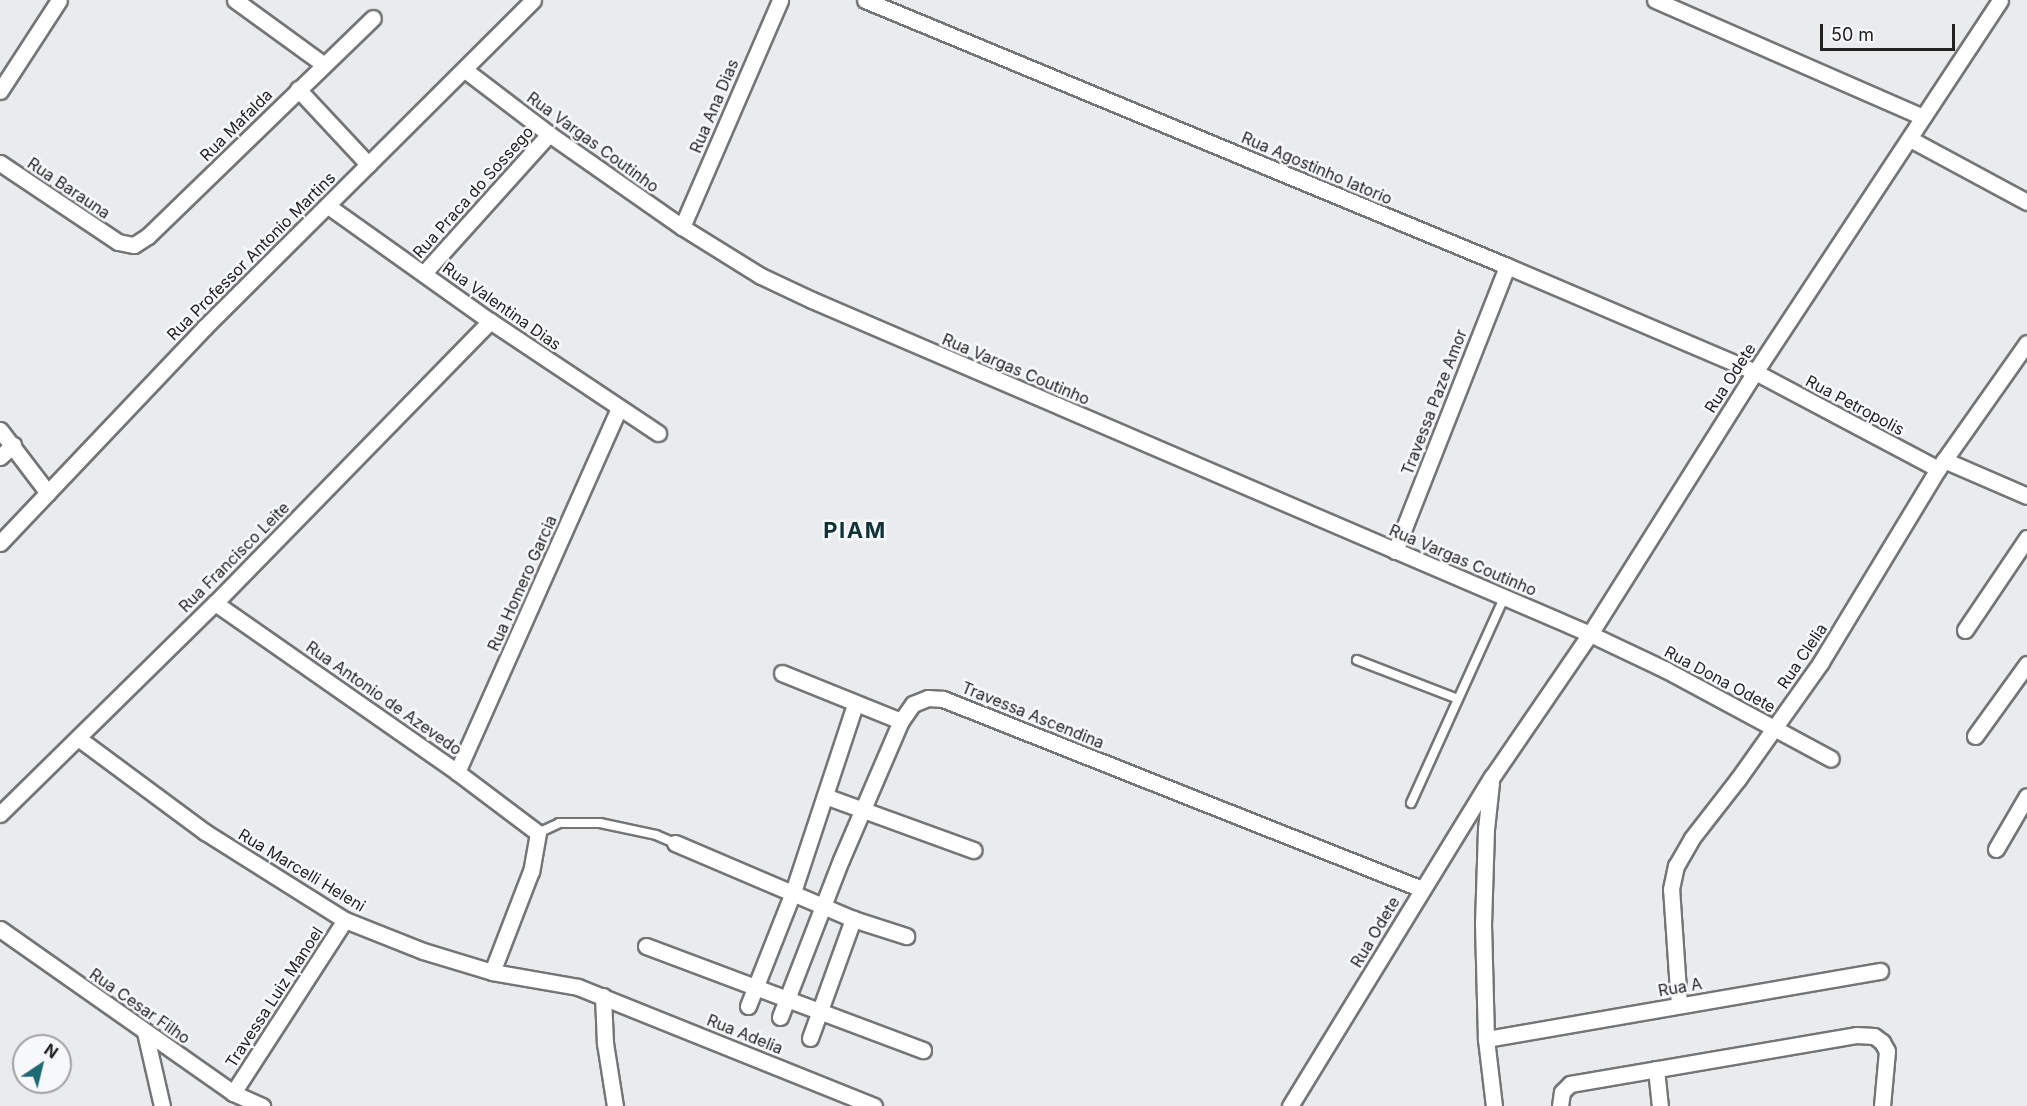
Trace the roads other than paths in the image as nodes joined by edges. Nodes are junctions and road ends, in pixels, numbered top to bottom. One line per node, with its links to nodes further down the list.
1 (59, 0): 12 (street)
2 (235, 0): 9 (street)
3 (533, 0): 10 (street, Rua Professor Antonio Martins)
4 (780, 0): 20 (street, Rua Ana Dias)
5 (865, 0): 22 (street, Rua Agostinho Iatorio)
6 (1655, 0): 13 (street)
7 (2000, 0): 13 (street, Rua Odete)
8 (373, 18): 9 (street, Rua Mafalda)
9 (323, 64): 11 (street, Rua Mafalda)
10 (465, 70): 14 (street, Rua Vargas Coutinho); 17 (street, Rua Professor Antonio Martins)
11 (298, 89): 17 (street); 21 (street, Rua Mafalda)
12 (0, 91)
13 (1923, 117): 15 (street, Rua Odete)
14 (549, 134): 20 (street, Rua Vargas Coutinho); 23 (street, Rua Praca do Sossego)
15 (1910, 139): 18 (street); 26 (street, Rua Odete)
16 (0, 163): 21 (street, Rua Barauna)
17 (368, 164): 19 (street, Rua Professor Antonio Martins)
18 (2027, 202)
19 (328, 206): 23 (street, Rua Valentina Dias); 33 (street, Rua Professor Antonio Martins)
20 (682, 227): 37 (street, Rua Vargas Coutinho)
21 (118, 242)
22 (1507, 266): 26 (street, Rua Agostinho Iatorio); 37 (street, Travessa Paze Amor)
23 (424, 273): 24 (street, Rua Valentina Dias)
24 (490, 321): 27 (street, Rua Valentina Dias); 39 (street, Rua Francisco Leite)
25 (2027, 343): 32 (street, Rua Clelia)
26 (1755, 372): 32 (street, Rua Petropolis); 41 (street, Rua Odete)
27 (619, 408): 29 (street, Rua Valentina Dias); 52 (street, Rua Homero Garcia)
28 (0, 430): 30 (street)
29 (658, 434)
30 (13, 445): 31 (street); 33 (street)
31 (0, 456)
32 (1941, 464): 34 (street, Rua Petropolis); 48 (street, Rua Clelia)
33 (48, 493): 36 (street, Rua Professor Antonio Martins)
34 (2027, 496)
35 (2027, 538): 40 (street)
36 (0, 543)
37 (1395, 551): 38 (street, Rua Vargas Coutinho)
38 (1504, 597): 41 (street, Rua Vargas Coutinho); 45 (lane)
39 (215, 603): 50 (street, Rua Francisco Leite); 52 (street, Rua Antonio de Azevedo)
40 (1965, 630)
41 (1590, 634): 48 (street, Rua Dona Odete); 53 (street, Rua Odete)
42 (1357, 660): 45 (lane)
43 (2027, 664): 49 (street)
44 (782, 673): 46 (street)
45 (1458, 699): 56 (lane)
46 (855, 704): 47 (street); 54 (street)
47 (901, 721): 57 (street, Travessa Ascendina); 63 (street, Travessa Ascendina)
48 (1775, 728): 51 (street, Rua Dona Odete); 76 (street, Rua Clelia)
49 (1975, 736)
50 (78, 738): 58 (street, Rua Francisco Leite); 67 (street, Rua Marcelli Heleni)
51 (1831, 759)
52 (457, 772): 59 (street, Rua Antonio de Azevedo)
53 (1492, 777): 63 (street, Rua Odete); 82 (street, Rua Odete)
54 (825, 796): 57 (street); 64 (street)
55 (2027, 796): 61 (street)
56 (1411, 803)
57 (864, 809): 62 (street); 65 (street, Travessa Ascendina)
58 (0, 814)
59 (534, 829): 60 (lane); 72 (street)
60 (675, 843): 64 (street)
61 (1996, 849)
62 (974, 850)
63 (1422, 890): 90 (street, Rua Odete)
64 (792, 895): 65 (street); 73 (street)
65 (823, 906): 66 (street); 75 (street, Travessa Ascendina)
66 (854, 919): 69 (street); 78 (street)
67 (345, 920): 72 (street, Rua Marcelli Heleni); 85 (street, Travessa Luiz Manoel)
68 (0, 929): 80 (street, Rua Cesar Filho)
69 (906, 936)
70 (646, 946): 73 (street)
71 (1880, 971): 76 (street, Rua A)
72 (492, 972): 74 (street, Rua Marcelli Heleni)
73 (756, 987): 75 (street); 77 (street)
74 (603, 996): 88 (street); 89 (street, Rua Adelia)
75 (788, 999): 78 (street); 79 (street, Travessa Ascendina)
76 (1679, 1005): 82 (street, Rua A)
77 (748, 1006)
78 (819, 1011): 81 (street); 83 (street)
79 (780, 1017)
80 (145, 1032): 85 (street, Rua Cesar Filho); 86 (street)
81 (810, 1038)
82 (1486, 1039): 91 (street, Rua Odete)
83 (923, 1050)
84 (1656, 1068): 92 (street); 93 (street); 94 (street)
85 (233, 1093): 87 (street, Rua Cesar Filho)
86 (162, 1106)
87 (262, 1106)
88 (615, 1106)
89 (874, 1106)
90 (1290, 1106)
91 (1494, 1106)
92 (1560, 1106)
93 (1660, 1106)
94 (1882, 1106)

